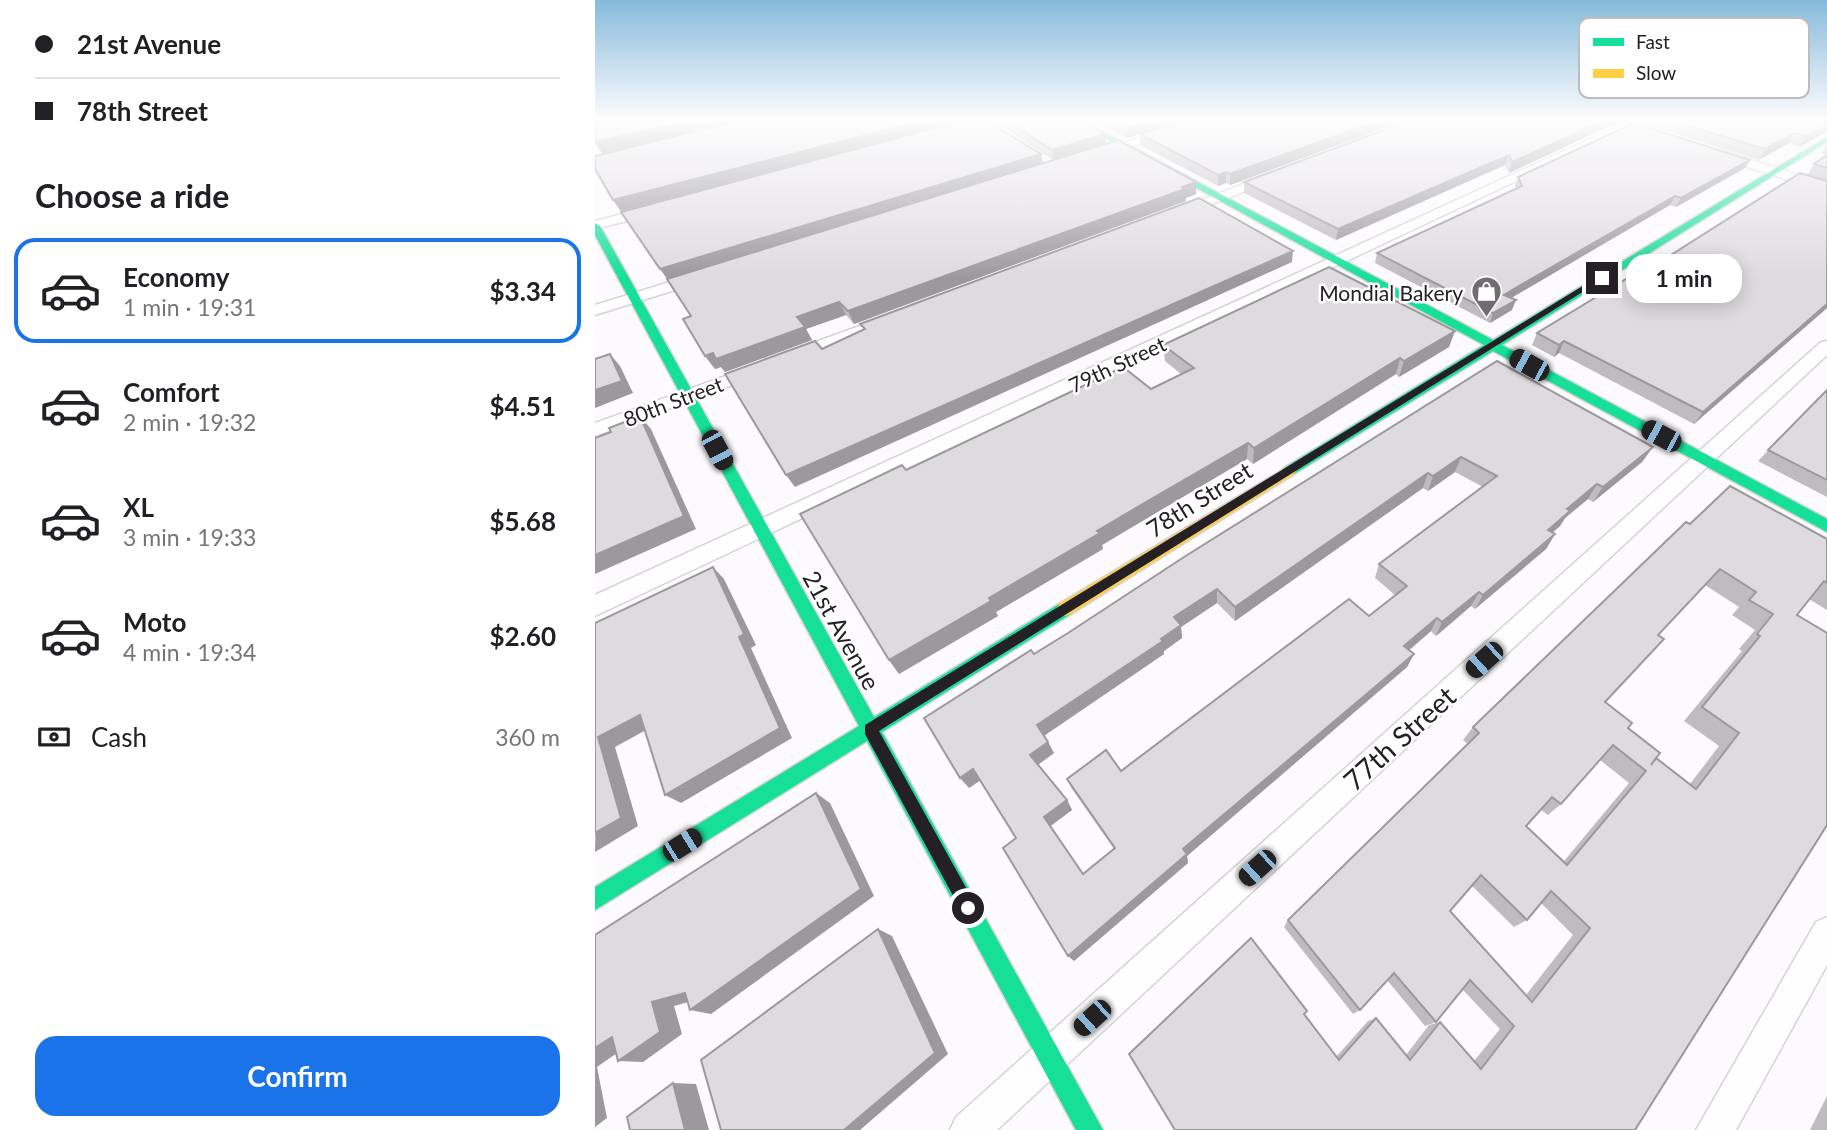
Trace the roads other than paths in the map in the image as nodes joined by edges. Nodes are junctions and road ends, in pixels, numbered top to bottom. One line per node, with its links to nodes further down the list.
1 (1175, 174): 7 (street)
2 (1279, 174): 7 (street)
3 (1520, 174): 11 (street, 79th Street)
4 (1771, 174): 16 (street, 78th Street)
5 (1783, 174): 6 (street)
6 (1827, 188)
7 (1218, 197): 9 (street); 11 (street)
8 (668, 206): 10 (street)
9 (1165, 217)
10 (595, 226): 13 (street, 21st Avenue)
11 (1338, 261): 16 (street); 22 (street, 79th Street)
12 (710, 274): 13 (street)
13 (635, 298): 14 (street); 18 (street, 21st Avenue)
14 (595, 310)
15 (907, 313): 18 (street, 80th Street)
16 (1492, 345): 20 (street); 24 (street, 78th Street)
17 (1827, 346): 20 (street, 77th Street)
18 (688, 396): 19 (street, 80th Street); 22 (street, 21st Avenue)
19 (595, 430)
20 (1705, 459): 21 (street); 27 (street, 77th Street)
21 (1827, 526)
22 (761, 530): 23 (street, 79th Street); 24 (street, 21st Avenue)
23 (595, 606)
24 (870, 729): 25 (street, 78th Street); 27 (street, 21st Avenue)
25 (595, 899)
26 (1827, 933): 30 (street)
27 (1050, 1057): 28 (street, 77th Street); 29 (street, 21st Avenue)
28 (969, 1130)
29 (1090, 1130)
30 (1714, 1130)

